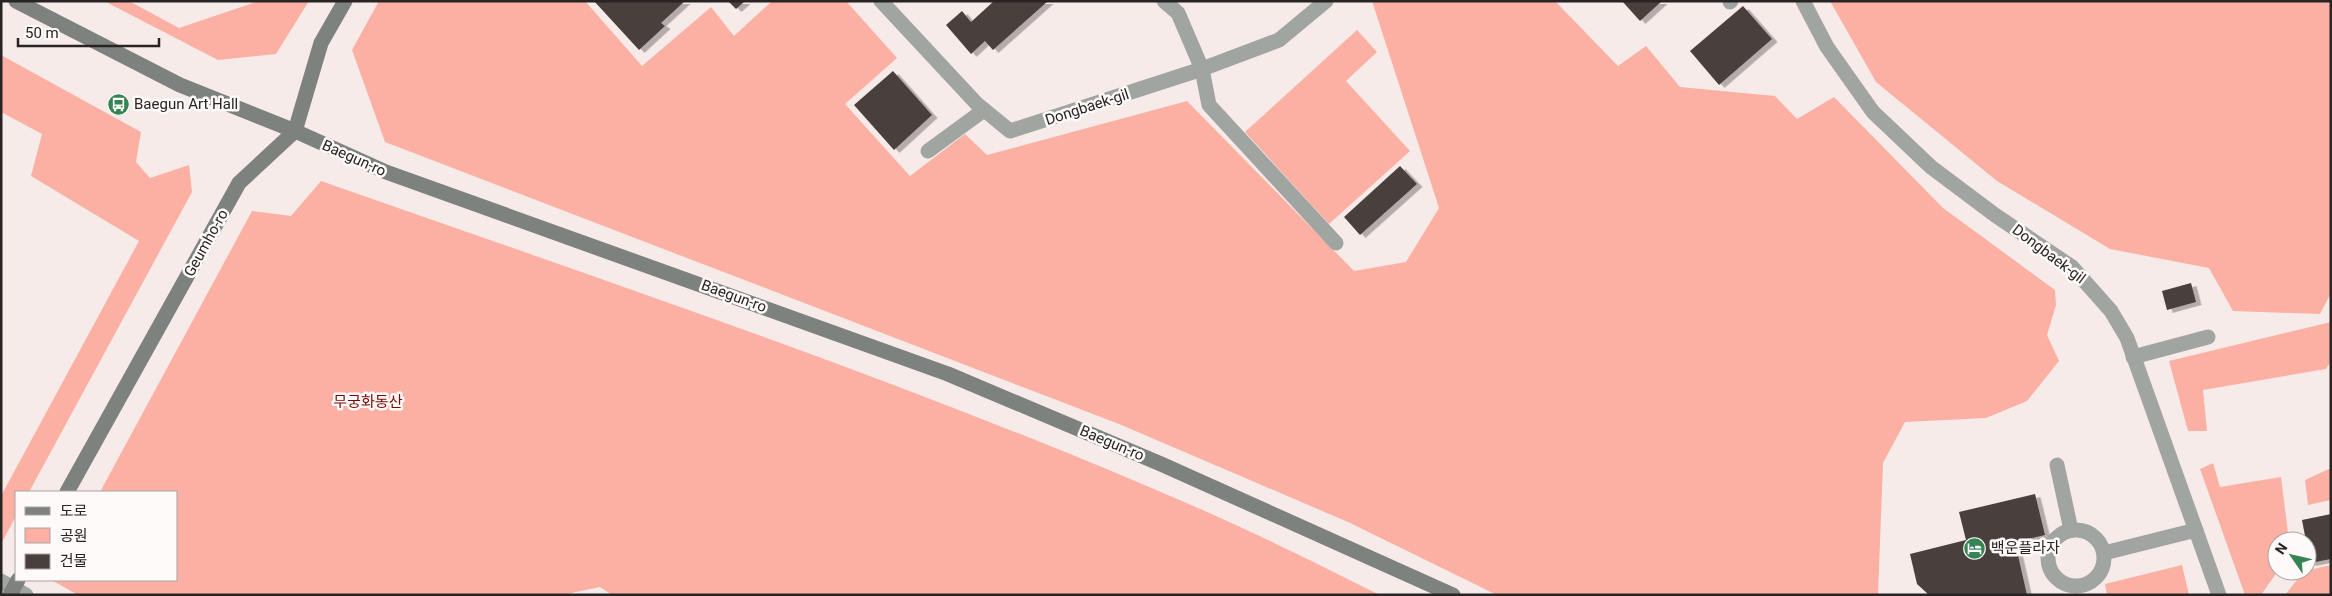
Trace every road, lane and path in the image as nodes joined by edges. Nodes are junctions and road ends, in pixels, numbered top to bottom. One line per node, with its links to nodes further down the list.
1 (16, 1): 9 (main road, Baegun-ro)
2 (345, 1): 9 (main road)
3 (881, 1): 8 (street, Dongbaek-gil)
4 (1164, 1): 7 (street)
5 (1326, 1): 7 (street, Dongbaek-gil)
6 (1802, 1): 13 (street, Dongbaek-gil)
7 (1202, 69): 8 (street, Dongbaek-gil); 11 (street)
8 (984, 110): 10 (street)
9 (295, 132): 15 (main road, Geumho-ro); 20 (main road, Baegun-ro)
10 (928, 151)
11 (1336, 243)
12 (2208, 337): 13 (street)
13 (2133, 356): 17 (street, Dongbaek-gil)
14 (2057, 465): 16 (street)
15 (68, 491)
16 (2070, 530): 18 (street); 19 (street)
17 (2196, 530): 18 (street); 21 (street, Dongbaek-gil)
18 (2104, 553): 19 (street)
19 (2083, 590)
20 (1452, 595)
21 (2219, 595)

